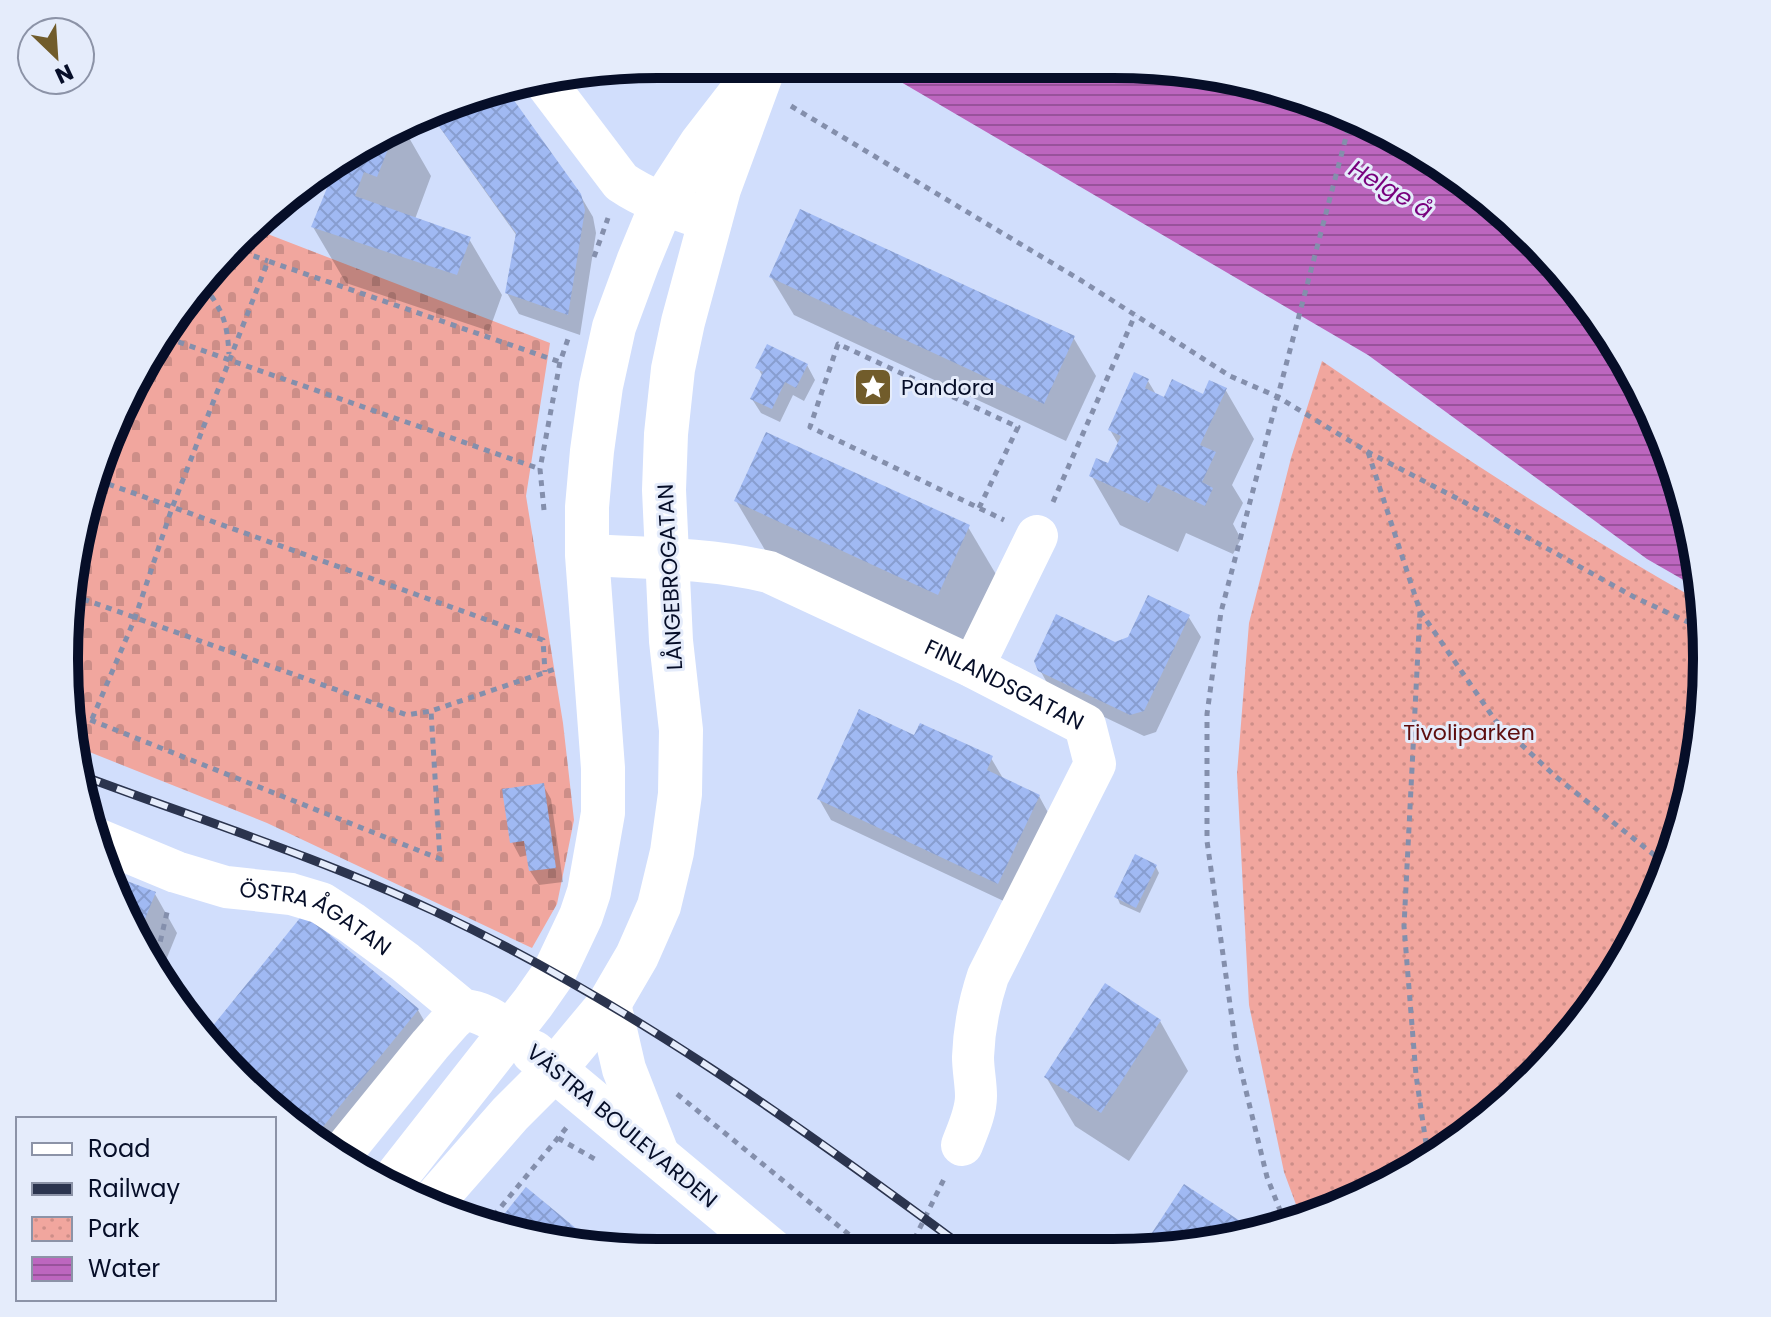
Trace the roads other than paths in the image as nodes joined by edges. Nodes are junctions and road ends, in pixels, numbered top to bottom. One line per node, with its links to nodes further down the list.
1 (757, 78): 4 (main road)
2 (759, 78): 5 (main road, LÅNGEBROGATAN)
3 (550, 88): 4 (street)
4 (662, 204): 5 (street); 7 (main road)
5 (711, 221): 8 (main road, LÅNGEBROGATAN)
6 (1037, 536): 9 (street)
7 (587, 555): 8 (street, FINLANDSGATAN); 13 (main road)
8 (666, 559): 9 (street, FINLANDSGATAN); 11 (main road, LÅNGEBROGATAN)
9 (973, 667): 15 (street, FINLANDSGATAN)
10 (109, 844): 12 (street, ÖSTRA ÅGATAN)
11 (609, 1004): 14 (main road, LÅNGEBROGATAN); 17 (main road)
12 (463, 1010): 13 (street, ÖSTRA ÅGATAN); 16 (street)
13 (510, 1032): 14 (main road, VÄSTRA BOULEVARDEN); 18 (main road)
14 (554, 1070): 17 (main road, VÄSTRA BOULEVARDEN); 19 (main road, LÅNGEBROGATAN)
15 (962, 1145)
16 (347, 1148)
17 (658, 1157): 20 (main road, VÄSTRA BOULEVARDEN)
18 (397, 1176)
19 (438, 1196)
20 (757, 1239)

